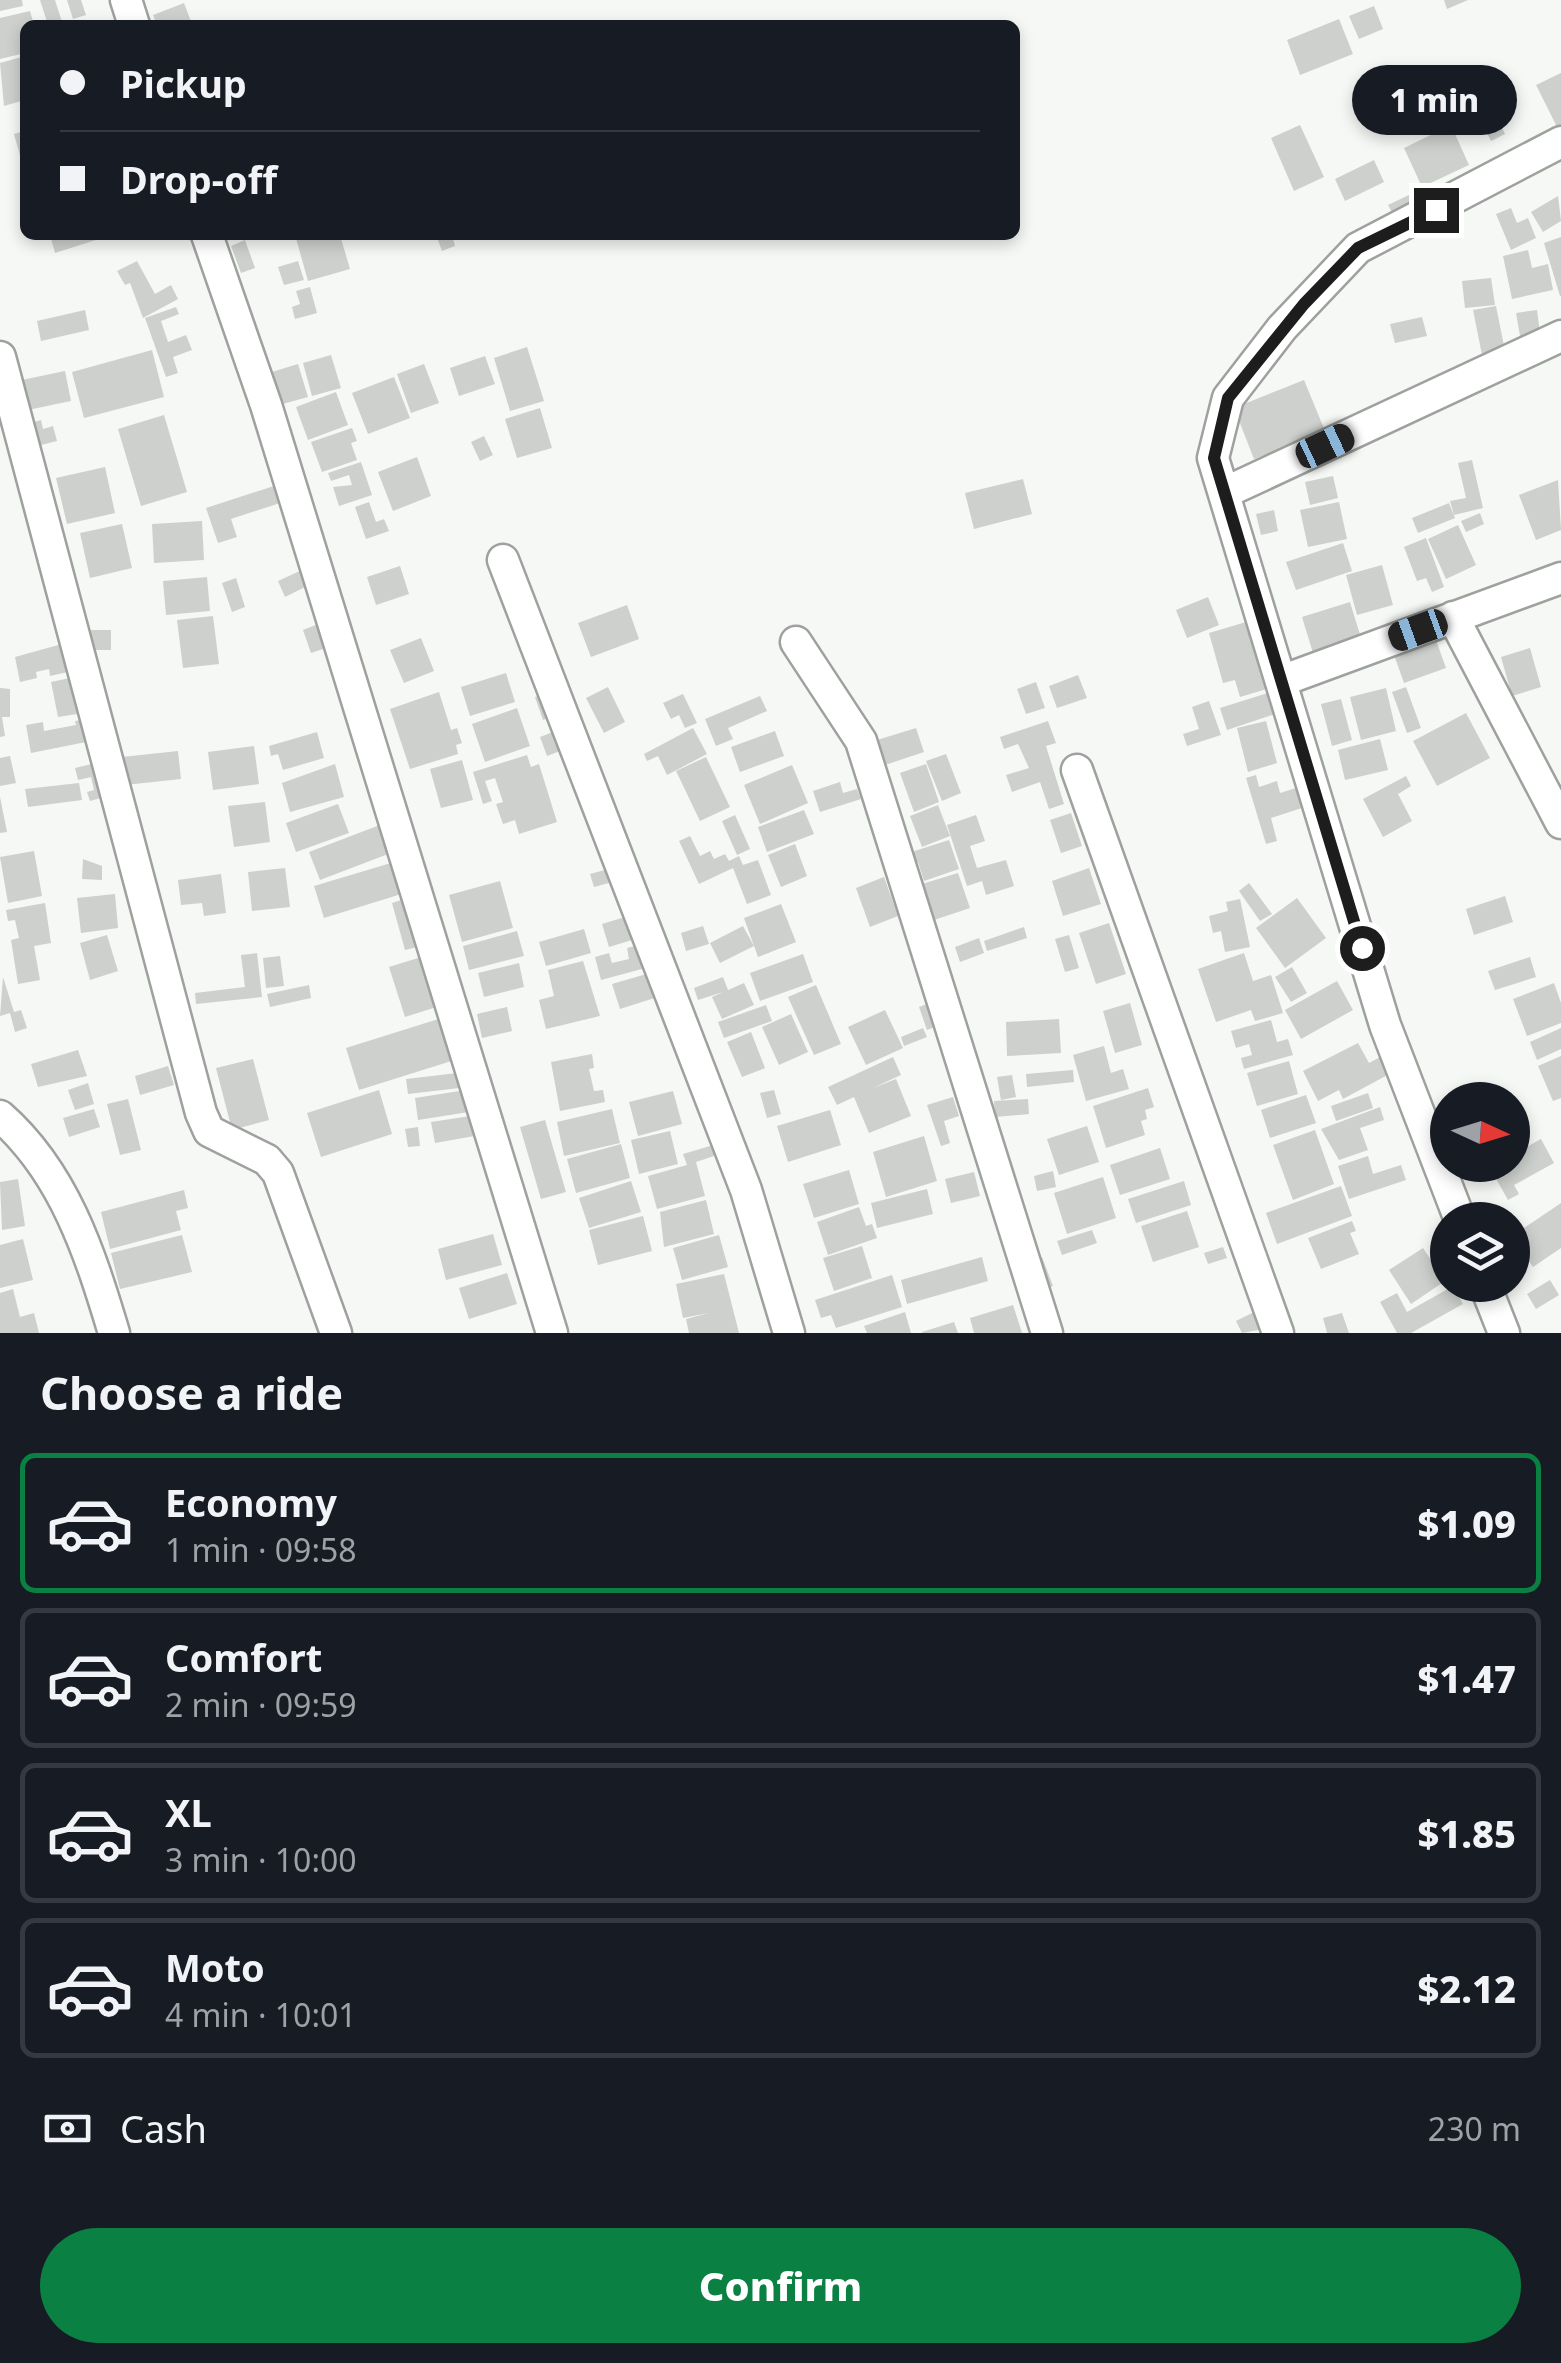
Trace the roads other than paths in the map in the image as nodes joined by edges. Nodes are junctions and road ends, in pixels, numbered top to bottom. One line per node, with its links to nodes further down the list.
1 (1561, 142): 5 (street)
2 (209, 240): 19 (street)
3 (1561, 336): 5 (street)
4 (0, 356): 18 (street)
5 (1224, 493): 10 (street)
6 (504, 560): 20 (street)
7 (1561, 578): 8 (street)
8 (1453, 618): 10 (street); 12 (street)
9 (796, 642): 21 (street)
10 (1281, 681): 15 (street)
11 (1077, 770): 22 (street)
12 (1552, 786): 13 (street)
13 (1561, 823)
14 (0, 1116): 17 (street)
15 (1453, 1202)
16 (1492, 1302): 23 (street)
17 (114, 1333)
18 (336, 1333)
19 (552, 1333)
20 (788, 1333)
21 (1047, 1333)
22 (1278, 1333)
23 (1504, 1333)

